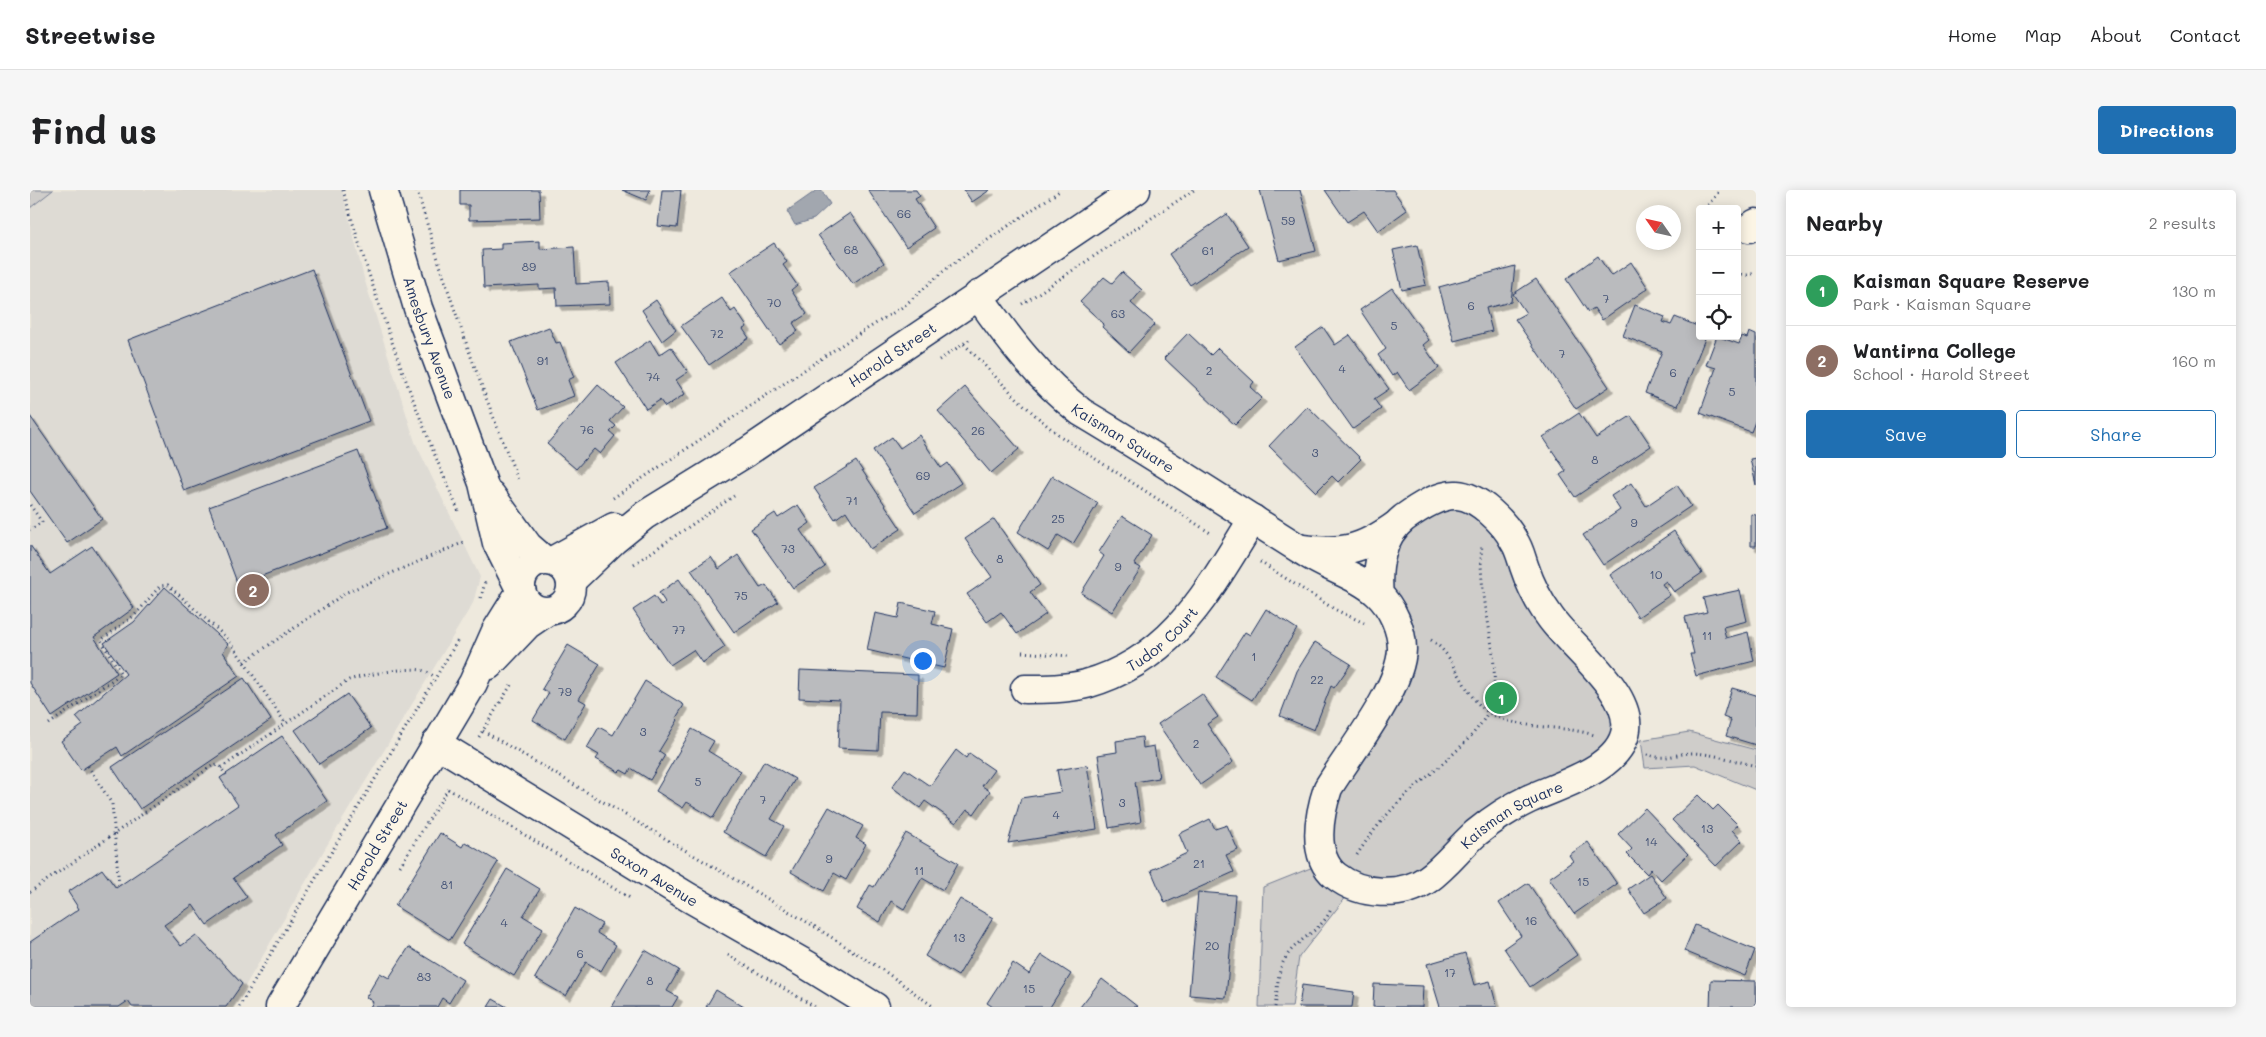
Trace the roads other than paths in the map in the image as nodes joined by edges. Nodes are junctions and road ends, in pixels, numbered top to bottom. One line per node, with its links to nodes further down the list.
1 (383, 190): 4 (street, Amesbury Avenue)
2 (1136, 190): 3 (street, Harold Street)
3 (978, 296): 5 (street, Harold Street); 6 (street, Kaisman Square)
4 (483, 484): 9 (street, Amesbury Avenue); 11 (street, Amesbury Avenue)
5 (645, 515): 9 (street, Harold Street); 10 (street, Harold Street)
6 (1253, 519): 8 (street, Kaisman Square); 15 (street, Tudor Court)
7 (1396, 525): 8 (street, Kaisman Square); 12 (street, Kaisman Square); 12 (street, Kaisman Square)
8 (1298, 548): 12 (street, Kaisman Square)
9 (548, 561): 10 (street); 11 (street)
10 (571, 581): 13 (street)
11 (521, 590): 13 (street); 14 (street, Harold Street)
12 (1379, 595)
13 (546, 612): 14 (street, Harold Street)
14 (473, 683): 16 (street, Harold Street)
15 (1024, 689)
16 (436, 743): 17 (street, Harold Street); 18 (street, Saxon Avenue)
17 (280, 1007)
18 (875, 1007)

